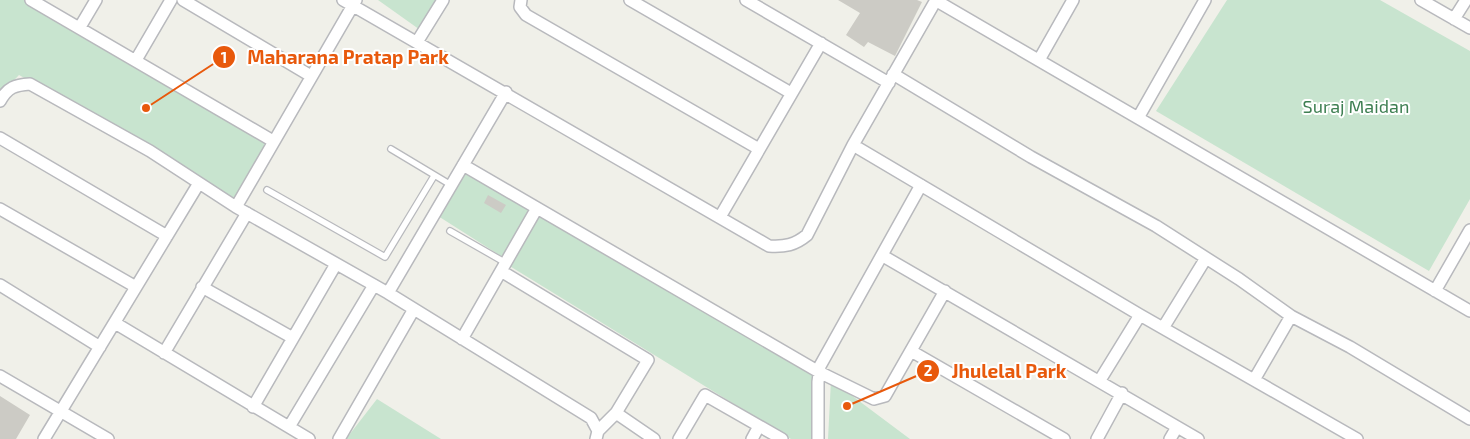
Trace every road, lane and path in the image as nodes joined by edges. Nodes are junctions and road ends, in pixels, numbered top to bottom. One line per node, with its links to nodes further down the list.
1 (31, 0): 16 (street)
2 (96, 0): 16 (street)
3 (171, 0): 20 (street)
4 (183, 0): 22 (street)
5 (443, 0): 18 (street)
6 (521, 0): 31 (street)
7 (630, 0): 25 (street)
8 (746, 0): 19 (street)
9 (935, 0): 21 (street); 23 (street)
10 (1073, 0): 21 (street)
11 (1205, 0): 27 (street)
12 (1421, 0): 15 (street)
13 (1466, 0): 15 (street)
14 (351, 2): 18 (street); 22 (street)
15 (1454, 19): 17 (street)
16 (80, 27): 20 (street)
17 (1470, 28)
18 (417, 42): 24 (street)
19 (821, 43): 23 (street); 25 (street)
20 (136, 60): 29 (street)
21 (1039, 60): 27 (street)
22 (311, 76): 29 (street)
23 (891, 78): 30 (street); 48 (street)
24 (506, 92): 33 (street); 43 (street)
25 (791, 93): 31 (street)
26 (2, 94): 35 (street)
27 (1138, 118): 56 (street)
28 (0, 138): 46 (street)
29 (273, 141): 39 (street)
30 (853, 145): 36 (street); 43 (street)
31 (759, 149): 43 (street)
32 (392, 150): 34 (lane)
33 (463, 165): 37 (street); 40 (street)
34 (434, 176): 37 (lane); 38 (lane)
35 (199, 183): 39 (street); 46 (street)
36 (921, 185): 47 (street); 60 (street)
37 (451, 186): 57 (street)
38 (267, 190)
39 (236, 207): 42 (street)
40 (537, 208): 50 (street); 69 (street)
41 (0, 209): 53 (street)
42 (247, 214): 49 (street); 54 (street)
43 (720, 217)
44 (1470, 230): 56 (street)
45 (450, 231): 50 (lane)
46 (167, 236): 53 (street)
47 (883, 256): 55 (street); 69 (street)
48 (1206, 258): 61 (street); 63 (street)
49 (336, 264): 52 (street); 64 (street)
50 (503, 267): 65 (street); 76 (street)
51 (0, 285): 66 (street)
52 (374, 285): 57 (street); 80 (street)
53 (136, 287): 62 (street)
54 (202, 287): 64 (street); 68 (street)
55 (945, 291): 67 (street); 71 (street)
56 (1436, 291): 59 (street)
57 (388, 293): 58 (street)
58 (414, 309): 65 (street); 85 (street)
59 (1470, 311)
60 (1140, 316): 63 (street); 71 (street)
61 (1291, 316): 72 (street); 77 (street)
62 (115, 323): 66 (street); 68 (street)
63 (1163, 328): 72 (street)
64 (293, 338): 74 (street)
65 (462, 339): 81 (street)
66 (100, 347): 75 (street)
67 (911, 351): 69 (street); 91 (street)
68 (164, 353): 74 (street)
69 (819, 372): 90 (street)
70 (0, 376): 75 (street)
71 (1100, 380): 73 (street)
72 (1254, 380): 95 (street)
73 (1122, 393): 79 (street); 92 (street)
74 (253, 407): 80 (street)
75 (61, 411): 82 (street); 83 (street)
76 (616, 413): 81 (street); 86 (street)
77 (1470, 418)
78 (759, 426): 87 (street); 88 (street); 89 (street)
79 (1177, 427): 93 (street); 94 (street)
80 (289, 428): 84 (street)
81 (597, 435)
82 (44, 439)
83 (108, 439)
84 (308, 439)
85 (339, 439)
86 (654, 439)
87 (679, 439)
88 (752, 439)
89 (782, 439)
90 (818, 439)
91 (1064, 439)
92 (1097, 439)
93 (1170, 439)
94 (1198, 439)
95 (1358, 439)

